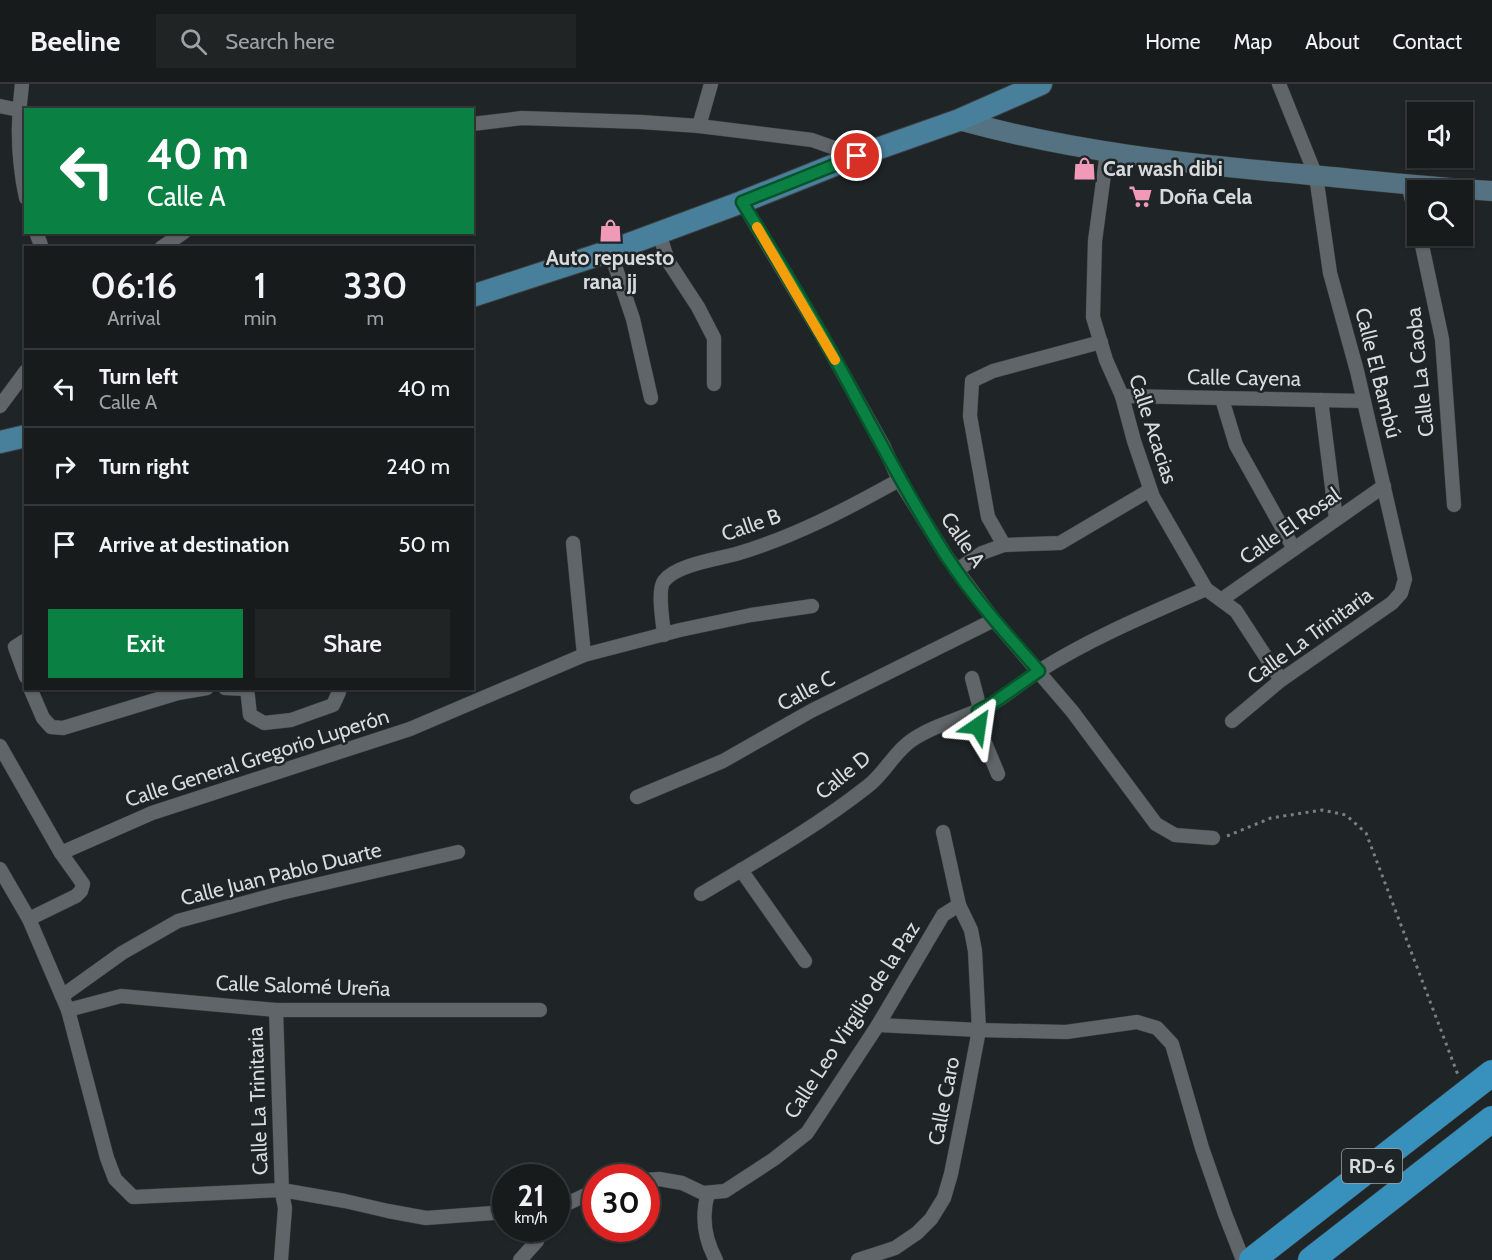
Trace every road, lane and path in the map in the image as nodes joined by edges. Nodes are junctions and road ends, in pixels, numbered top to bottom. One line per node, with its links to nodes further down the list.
1 (22, 84): 6 (street)
2 (711, 84): 9 (street)
3 (1041, 84): 7 (main road)
4 (1279, 84): 12 (street, Calle El Bambú)
5 (0, 106): 6 (street)
6 (19, 110): 15 (street)
7 (959, 120): 10 (main road); 11 (main road)
8 (474, 124): 9 (street)
9 (699, 126): 11 (street)
10 (1107, 152): 12 (main road); 24 (street, Calle Acacias)
11 (857, 156): 17 (main road)
12 (1316, 176): 13 (main road); 31 (street, Calle El Bambú)
13 (1407, 184)
14 (1473, 189): 16 (main road)
15 (24, 190)
16 (1492, 191)
17 (742, 202): 18 (main road); 35 (street, Calle A)
18 (659, 233): 22 (main road); 26 (street)
19 (181, 234): 20 (street)
20 (164, 246)
21 (1422, 246): 38 (street, Calle La Caoba)
22 (610, 251): 23 (main road); 28 (street)
23 (474, 295)
24 (1101, 342): 27 (street, Calle Acacias); 41 (street)
25 (24, 374): 32 (street)
26 (714, 384)
27 (1122, 396): 29 (street, Calle Cayena); 37 (street, Calle Acacias)
28 (651, 398)
29 (1222, 399): 30 (street, Calle Cayena); 42 (street)
30 (1321, 400): 31 (street, Calle Cayena); 39 (street)
31 (1364, 401): 36 (street, Calle El Bambú)
32 (0, 405)
33 (24, 436): 34 (main road)
34 (0, 442)
35 (899, 480): 43 (street, Calle A); 49 (street, Calle B)
36 (1384, 486): 39 (street, Calle El Rosal); 44 (street, Calle El Bambú)
37 (1150, 490): 41 (street); 45 (street, Calle Acacias)
38 (1454, 506)
39 (1336, 519): 42 (street, Calle El Rosal)
40 (573, 543): 51 (street)
41 (1004, 545): 43 (street)
42 (1294, 549): 46 (street, Calle El Rosal)
43 (957, 570): 48 (street, Calle A)
44 (1405, 579): 55 (street, Calle La Trinitaria)
45 (1206, 589): 46 (street, Calle Acacias); 52 (street, Calle D)
46 (1221, 600): 55 (street, Calle Acacias)
47 (812, 606): 49 (street, Calle General Gregorio Luperón)
48 (994, 620): 52 (street, Calle A); 64 (street, Calle C)
49 (664, 635): 51 (street, Calle General Gregorio Luperón)
50 (24, 641): 53 (street)
51 (584, 655): 68 (street, Calle General Gregorio Luperón)
52 (1039, 671): 60 (street, Calle D); 66 (street, Calle A)
53 (24, 672)
54 (972, 678): 60 (street)
55 (1281, 680): 61 (street, Calle La Trinitaria)
56 (31, 690): 57 (street)
57 (195, 690)
58 (247, 690): 59 (street)
59 (338, 690)
60 (978, 711): 63 (street); 70 (street, Calle D)
61 (1232, 721)
62 (0, 746): 68 (street)
63 (998, 774)
64 (638, 797)
65 (943, 832): 72 (street, Calle Caro)
66 (1213, 838): 82 (path)
67 (458, 852): 75 (street, Calle Juan Pablo Duarte)
68 (61, 853): 73 (street)
69 (0, 869): 73 (street)
70 (741, 870): 71 (street, Calle D); 74 (street)
71 (701, 894)
72 (959, 905): 79 (street, Calle Leo Virgilio de la Paz); 80 (street, Calle Caro)
73 (29, 919): 75 (street)
74 (805, 961)
75 (62, 996): 76 (street)
76 (68, 1010): 77 (street, Calle Salomé Ureña); 85 (street)
77 (276, 1010): 78 (street, Calle Salomé Ureña); 85 (street, Calle La Trinitaria)
78 (540, 1010)
79 (878, 1025): 80 (street); 86 (street, Calle Leo Virgilio de la Paz)
80 (979, 1030): 92 (street, Calle Caro); 93 (street)
81 (1492, 1073): 82 (highway, RD-6)
82 (1466, 1093): 94 (highway, RD-6)
83 (1492, 1119): 95 (highway, RD-6)
84 (660, 1179): 86 (street)
85 (282, 1190): 87 (street); 89 (street, Calle La Trinitaria)
86 (708, 1193): 91 (street)
87 (492, 1213)
88 (535, 1242): 90 (street)
89 (281, 1260)
90 (520, 1260)
91 (716, 1260)
92 (858, 1260)
93 (1243, 1260)
94 (1252, 1260)
95 (1311, 1260)

